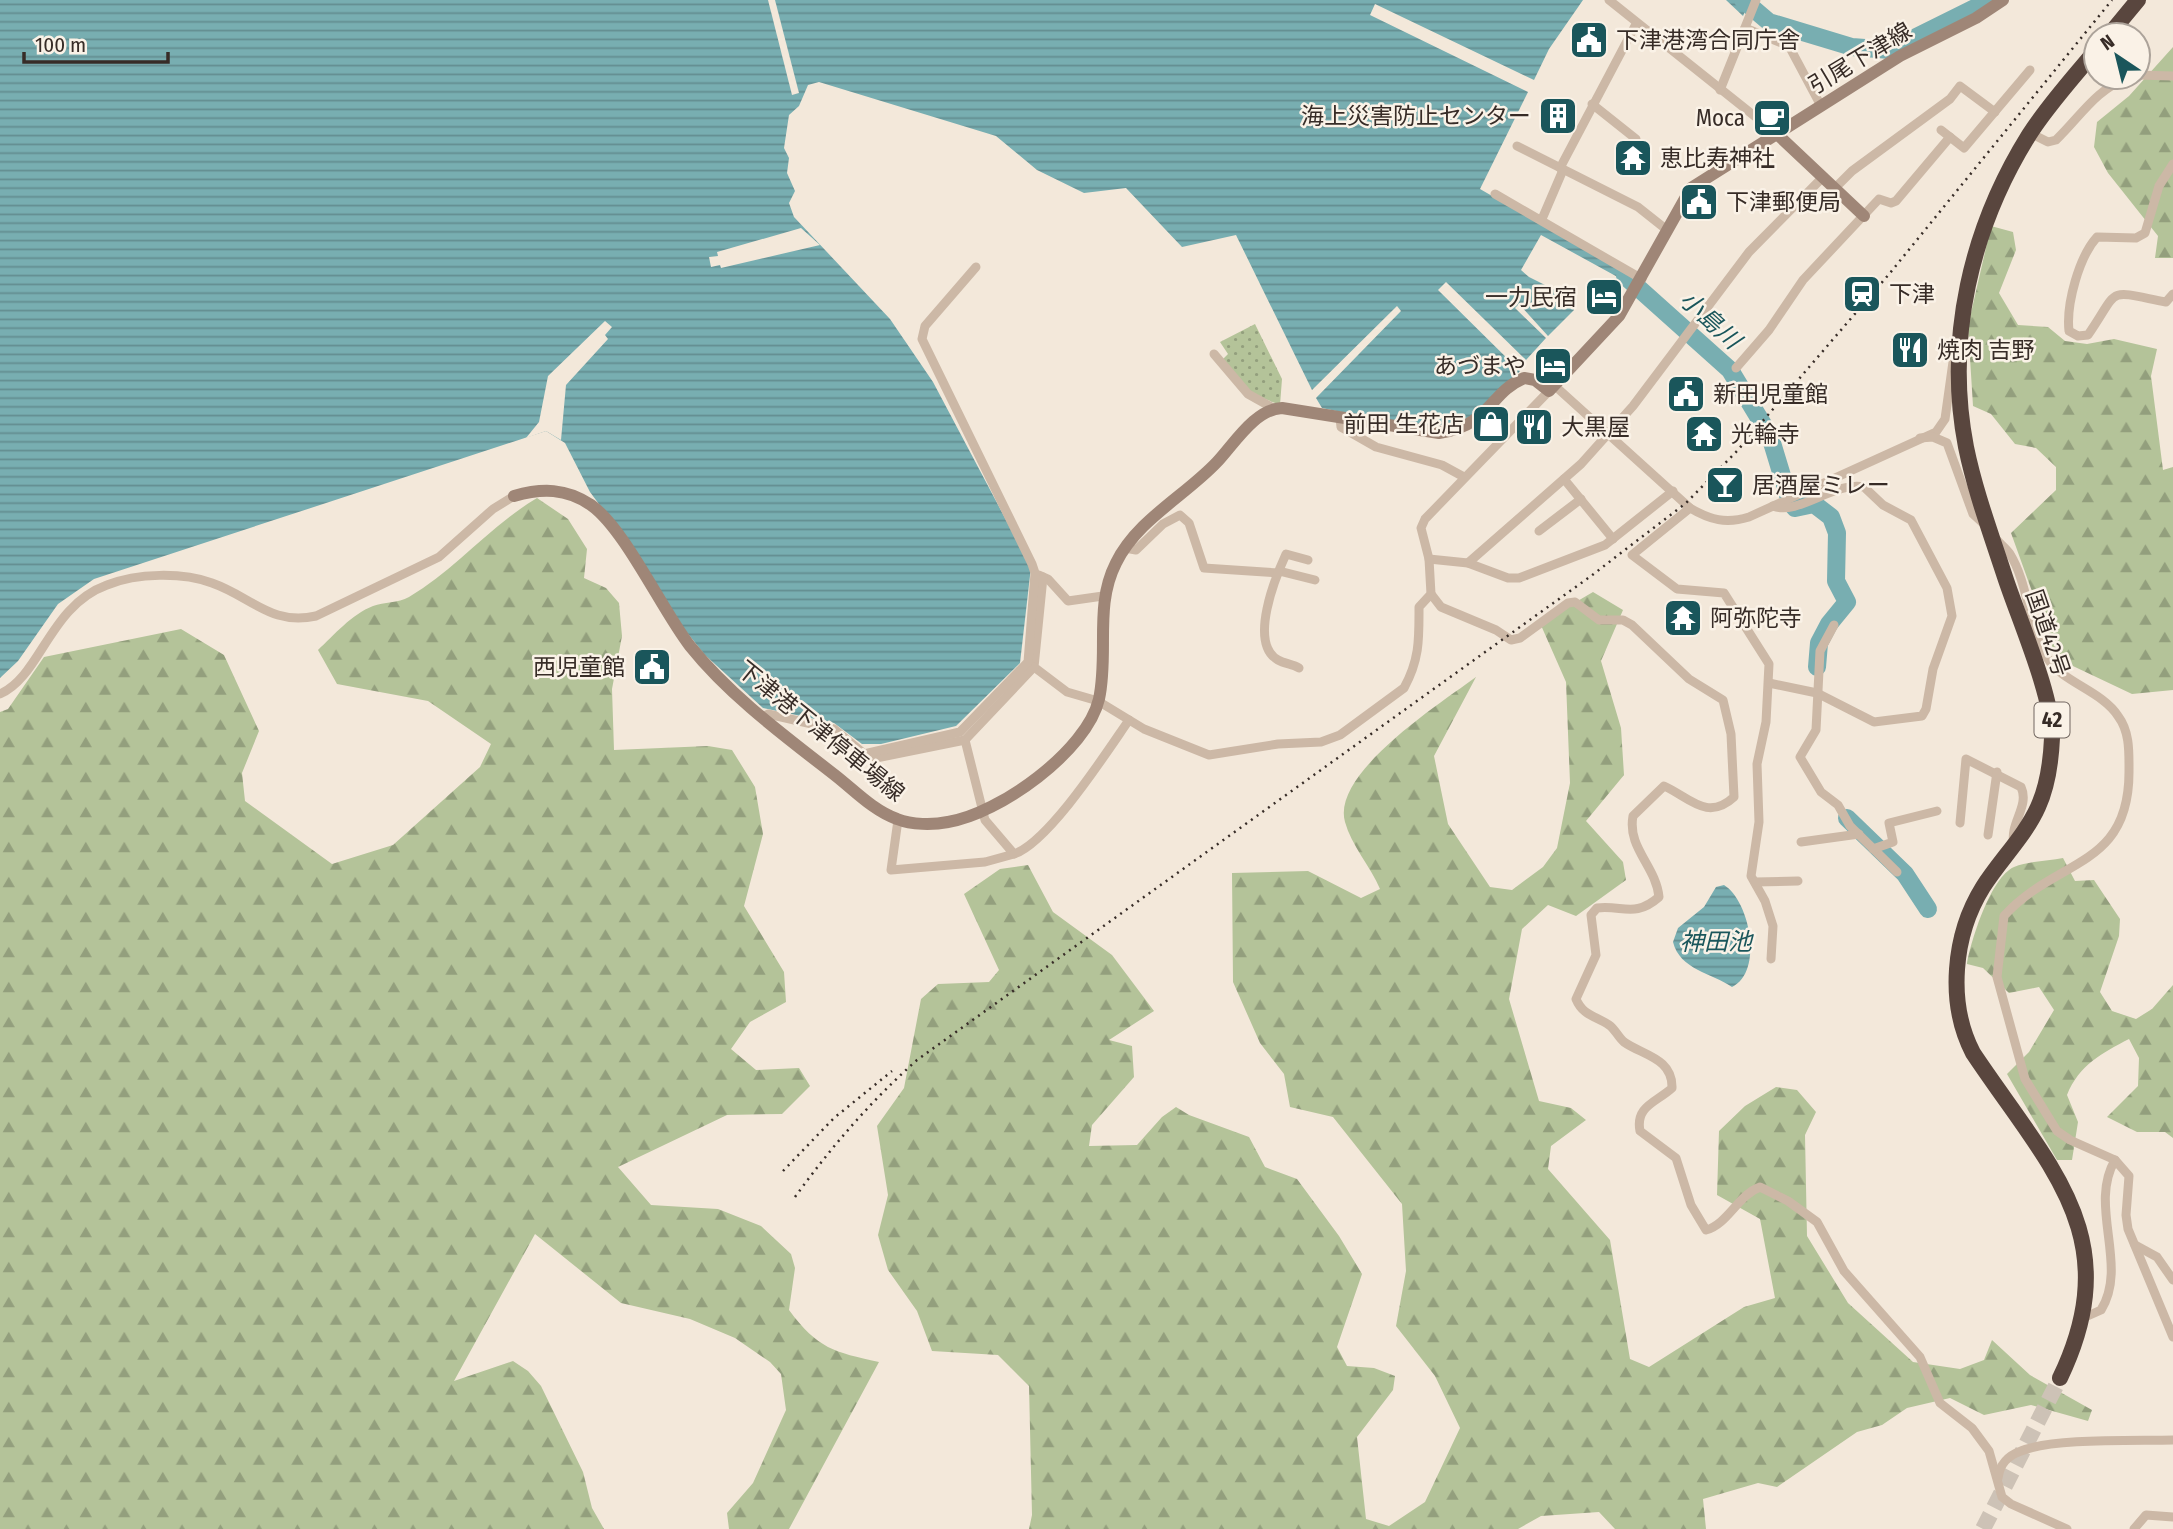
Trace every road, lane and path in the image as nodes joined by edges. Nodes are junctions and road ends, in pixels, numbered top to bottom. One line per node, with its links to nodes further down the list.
1 (1608, 0): 6 (street)
2 (1755, 0): 7 (street)
3 (2003, 0): 15 (main road, 引尾下津線)
4 (2138, 0): 5 (highway)
5 (2121, 21)
6 (1636, 24): 12 (street); 14 (street)
7 (1747, 25): 12 (street); 15 (street)
8 (2082, 68): 18 (highway, 国道42号 / 42)
9 (2030, 70): 16 (street)
10 (2152, 75): 11 (street)
11 (2173, 76)
12 (1720, 90): 19 (street)
13 (2102, 91): 18 (street)
14 (1592, 104): 21 (street); 24 (street)
15 (1821, 106): 19 (main road, 引尾下津線)
16 (1995, 112): 20 (street); 26 (street)
17 (1941, 130): 20 (street)
18 (2030, 133): 34 (highway, 国道42号 / 42)
19 (1777, 134): 25 (main road); 30 (main road)
20 (1950, 137): 28 (street)
21 (1636, 139)
22 (1517, 146): 24 (street)
23 (2173, 164): 33 (street)
24 (1562, 169): 29 (street); 30 (street)
25 (1823, 177): 26 (main road); 40 (street)
26 (1835, 188): 28 (main road)
27 (1495, 194): 29 (street)
28 (1864, 216): 36 (street)
29 (1542, 219): 32 (street)
30 (1667, 230): 32 (main road)
31 (976, 267): 57 (street)
32 (1640, 283): 37 (main road)
33 (2173, 294)
34 (1961, 331): 41 (street); 49 (highway, 国道42号 / 42)
35 (1214, 354): 38 (street)
36 (1736, 368)
37 (1552, 389): 39 (main road); 40 (street); 42 (street)
38 (1273, 408): 39 (main road); 52 (main road, 下津港下津停車場線)
39 (1340, 418): 42 (street)
40 (1608, 433): 43 (street); 44 (street)
41 (1920, 438): 47 (street); 49 (street)
42 (1464, 477): 54 (street)
43 (1564, 479): 46 (street); 55 (street)
44 (1673, 491): 48 (street); 51 (street)
45 (514, 496): 65 (street); 68 (main road, 下津港下津停車場線)
46 (1581, 499): 50 (street); 51 (street)
47 (1773, 506): 48 (street); 66 (street)
48 (1690, 508): 64 (street)
49 (1989, 528): 80 (highway, 国道42号 / 42); 87 (street)
50 (1539, 531)
51 (1613, 539): 55 (street)
52 (1125, 548): 56 (street); 60 (main road, 下津港下津停車場線)
53 (1308, 559): 56 (street)
54 (1429, 559): 55 (street); 59 (street)
55 (1468, 564)
56 (1279, 572): 58 (street); 63 (street)
57 (1039, 575): 60 (street); 62 (street); 71 (street)
58 (1315, 580)
59 (1431, 594): 69 (street); 94 (street)
60 (1103, 596): 67 (main road, 下津港下津停車場線)
61 (1834, 625): 66 (street)
62 (1034, 667): 67 (street); 70 (street)
63 (1299, 668)
64 (1769, 683): 66 (street); 85 (street)
65 (0, 694)
66 (1817, 694): 77 (street)
67 (1098, 701): 69 (street); 73 (main road, 下津港下津停車場線)
68 (763, 717): 71 (street); 75 (main road, 下津港下津停車場線)
69 (1129, 720): 82 (street)
70 (965, 740): 71 (street); 73 (street)
71 (864, 754)
72 (1997, 772): 76 (street); 78 (street); 80 (street)
73 (983, 810): 75 (main road, 下津港下津停車場線); 82 (street)
74 (1937, 811): 81 (street)
75 (898, 820): 82 (street)
76 (1960, 823)
77 (1859, 834): 79 (street); 81 (street)
78 (1989, 835)
79 (1801, 842)
80 (2014, 844): 90 (highway, 国道42号 / 42)
81 (1873, 849): 83 (street)
82 (1014, 854)
83 (1898, 872)
84 (1798, 881): 85 (street)
85 (1755, 882): 86 (street)
86 (1770, 959)
87 (2115, 1160): 88 (street); 90 (street)
88 (2135, 1245): 89 (street); 91 (street)
89 (2173, 1279)
90 (2083, 1318): 92 (highway, 国道42号 / 42)
91 (2173, 1337)
92 (2060, 1378)
93 (2173, 1440): 94 (street)
94 (1997, 1480): 96 (street)
95 (2173, 1517): 97 (street)
96 (2067, 1529)
97 (2134, 1529)

